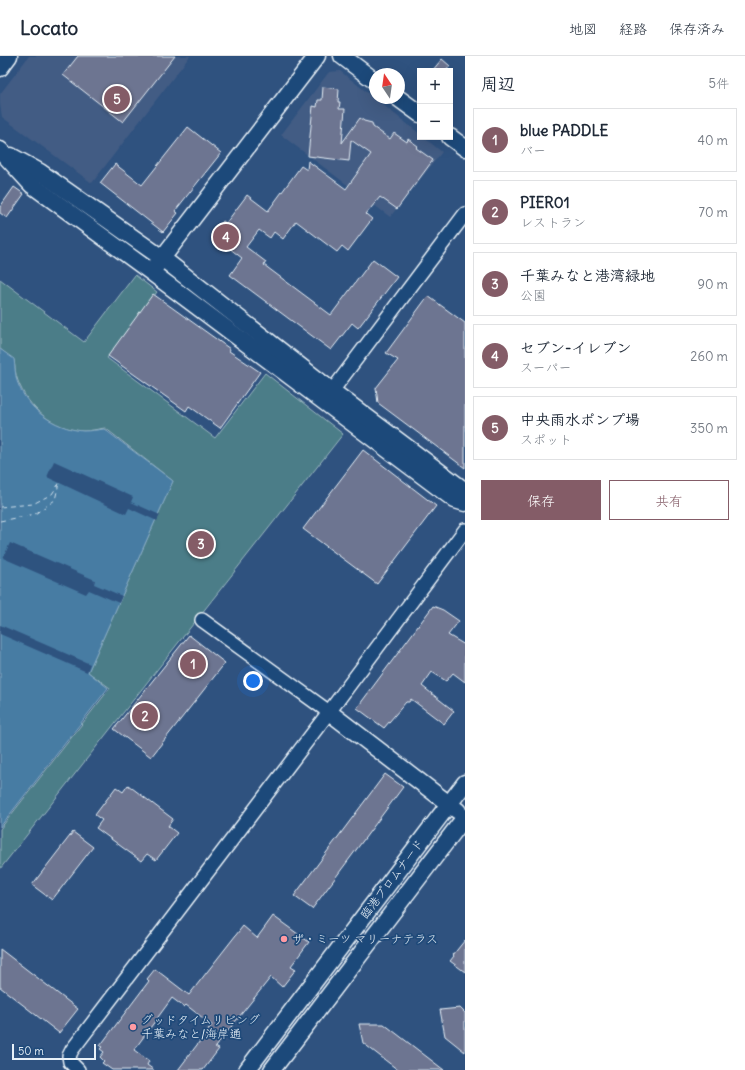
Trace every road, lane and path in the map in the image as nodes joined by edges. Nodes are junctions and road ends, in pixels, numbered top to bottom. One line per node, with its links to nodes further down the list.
1 (9, 56): 4 (street)
2 (317, 56): 12 (street)
3 (342, 56): 5 (street)
4 (0, 68)
5 (369, 76)
6 (405, 103): 7 (street)
7 (417, 112)
8 (453, 139): 9 (street)
9 (465, 148)
10 (0, 150): 12 (street); 13 (street)
11 (465, 214): 14 (street)
12 (162, 258): 13 (street); 14 (street)
13 (151, 272): 16 (street)
14 (332, 391): 15 (street)
15 (465, 491)
16 (465, 503)
17 (465, 530): 19 (street)
18 (202, 620): 19 (street)
19 (329, 712): 21 (street); 23 (street)
20 (465, 784): 21 (street, 臨港プロムナード)
21 (450, 804): 22 (street); 24 (street, 臨港プロムナード)
22 (465, 817): 25 (street, 臨港プロムナード)
23 (78, 1070)
24 (247, 1070)
25 (272, 1070)

